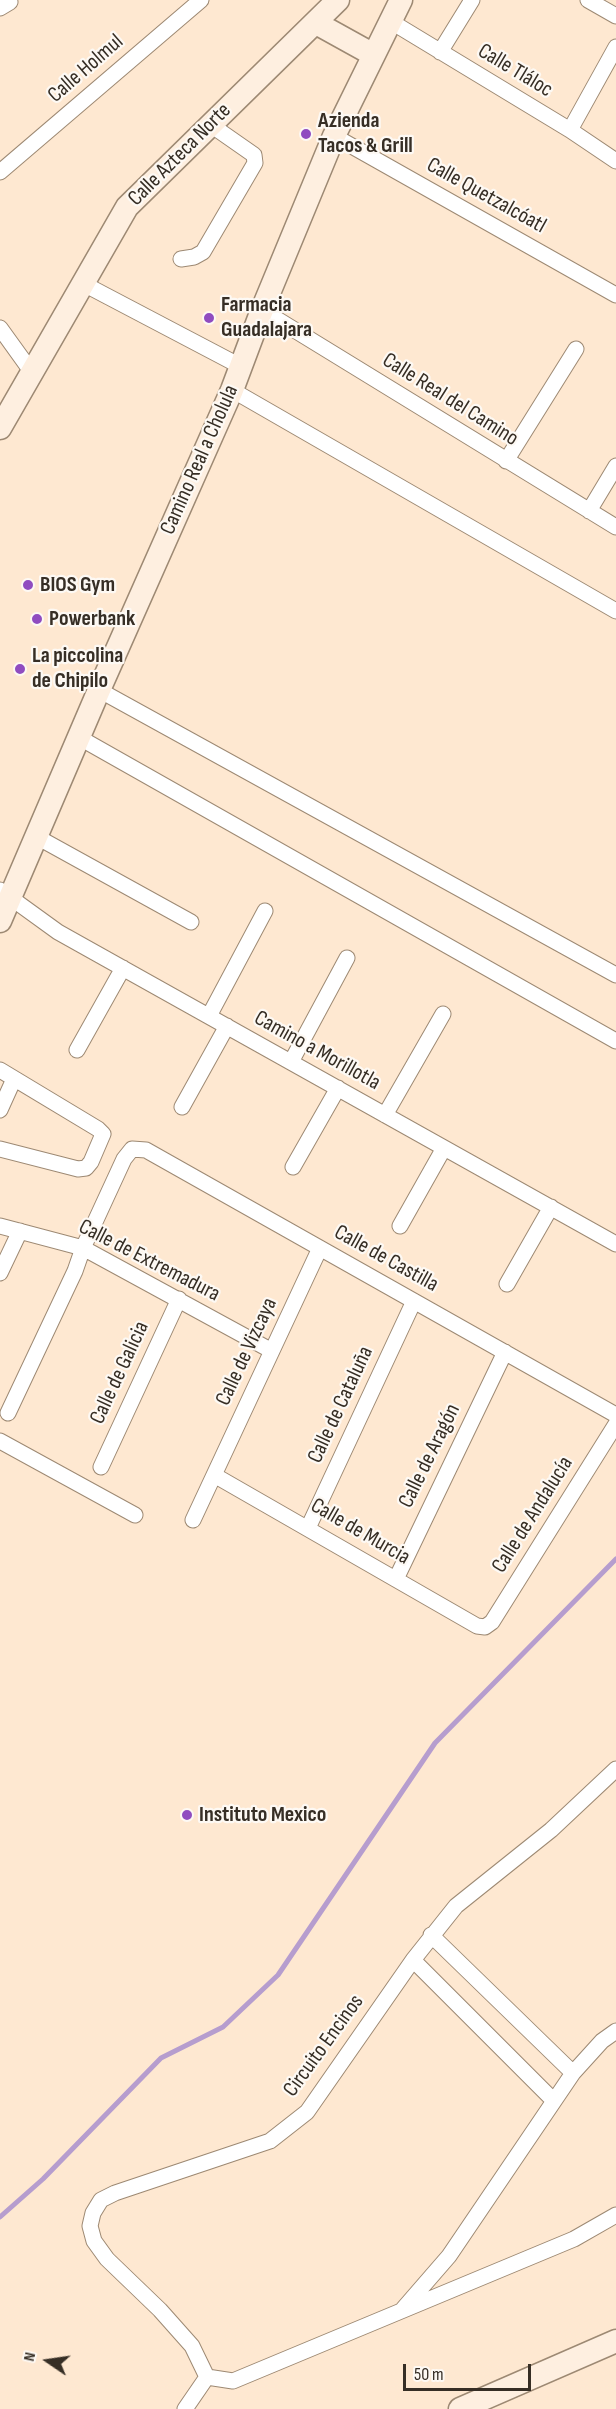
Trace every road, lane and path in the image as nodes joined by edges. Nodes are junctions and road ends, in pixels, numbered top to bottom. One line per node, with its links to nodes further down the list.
1 (201, 0): 17 (street, Calle Holmul)
2 (338, 0): 8 (main road, Calle Azteca Norte)
3 (401, 0): 7 (main road, Camino Real a Cholula)
4 (472, 0): 10 (street)
5 (588, 0): 6 (street)
6 (616, 16)
7 (390, 21): 10 (street, Calle Tláloc); 11 (main road, Camino Real a Cholula)
8 (316, 23): 11 (main road); 12 (main road, Calle Azteca Norte)
9 (616, 47): 13 (street)
10 (440, 52): 13 (street, Calle Tláloc)
11 (372, 54): 14 (main road, Camino Real a Cholula)
12 (211, 125): 18 (street); 19 (main road, Calle Azteca Norte)
13 (570, 130): 16 (street, Calle Tláloc)
14 (334, 136): 20 (street, Calle Quetzalcóatl); 21 (main road, Camino Real a Cholula)
15 (0, 151): 17 (street)
16 (616, 161)
17 (4, 169)
18 (181, 259)
19 (82, 284): 24 (street); 25 (main road, Calle Azteca Norte)
20 (616, 295)
21 (262, 310): 24 (main road, Camino Real a Cholula); 28 (street, Calle Real del Camino)
22 (0, 328): 25 (street)
23 (576, 349): 28 (street)
24 (240, 366): 26 (main road, Camino Real a Cholula)
25 (31, 371): 27 (main road, Calle Azteca Norte)
26 (232, 390): 32 (street); 33 (main road, Camino Real a Cholula)
27 (0, 428)
28 (506, 461): 30 (street, Calle Real del Camino)
29 (616, 466): 30 (street)
30 (589, 511): 31 (street, Calle Real del Camino)
31 (616, 527)
32 (616, 611)
33 (99, 690): 34 (main road, Camino Real a Cholula); 42 (street)
34 (80, 738): 35 (main road, Camino Real a Cholula); 46 (street)
35 (37, 837): 36 (main road, Camino Real a Cholula); 39 (street)
36 (6, 893): 38 (main road, Camino Real a Cholula); 41 (street, Camino a Morillotla)
37 (266, 911): 44 (street)
38 (0, 921)
39 (191, 922)
40 (347, 958): 48 (street)
41 (123, 968): 44 (street, Camino a Morillotla); 47 (street)
42 (616, 975)
43 (443, 1014): 54 (street)
44 (209, 1016): 45 (street, Camino a Morillotla)
45 (227, 1026): 48 (street, Camino a Morillotla); 52 (street)
46 (616, 1041)
47 (77, 1050)
48 (291, 1062): 51 (street, Camino a Morillotla)
49 (0, 1070): 50 (street)
50 (14, 1079): 53 (street); 56 (street)
51 (338, 1088): 54 (street, Camino a Morillotla); 57 (street)
52 (182, 1107)
53 (0, 1110)
54 (386, 1115): 55 (street, Camino a Morillotla)
55 (444, 1148): 58 (street, Camino a Morillotla); 60 (street)
56 (0, 1149)
57 (293, 1167)
58 (551, 1207): 62 (street, Camino a Morillotla); 66 (street)
59 (0, 1226): 61 (street, Calle de Extremadura)
60 (400, 1226)
61 (20, 1231): 63 (street, Calle de Extremadura); 65 (street)
62 (616, 1244)
63 (83, 1248): 64 (street, Calle de Castilla); 67 (street, Calle de Extremadura); 71 (street)
64 (320, 1248): 68 (street, Calle de Castilla); 69 (street, Calle de Vizcaya)
65 (0, 1273)
66 (507, 1284)
67 (179, 1299): 69 (street, Calle de Extremadura); 75 (street, Calle de Galicia)
68 (414, 1301): 70 (street, Calle de Castilla); 79 (street, Calle de Cataluña)
69 (272, 1351): 76 (street, Calle de Vizcaya)
70 (505, 1352): 72 (street, Calle de Castilla); 80 (street, Calle de Aragón)
71 (8, 1413)
72 (616, 1415)
73 (616, 1424): 81 (street, Calle de Andalucía)
74 (0, 1441): 77 (street)
75 (101, 1467)
76 (214, 1475): 78 (street, Calle de Vizcaya); 79 (street, Calle de Murcia)
77 (135, 1515)
78 (193, 1520)
79 (308, 1527): 80 (street, Calle de Murcia)
80 (396, 1579): 81 (street, Calle de Murcia)
81 (484, 1627)
82 (616, 1769): 83 (street, Circuito Encinos)
83 (431, 1935): 84 (street, Circuito Encinos); 86 (street)
84 (412, 1960): 87 (street); 91 (street, Circuito Encinos)
85 (616, 2031): 86 (street)
86 (573, 2073): 87 (street)
87 (554, 2101): 89 (street)
88 (616, 2215): 89 (street)
89 (402, 2312): 91 (street)
90 (616, 2342): 93 (main road)
91 (207, 2377): 92 (street)
92 (185, 2409)
93 (460, 2409)

